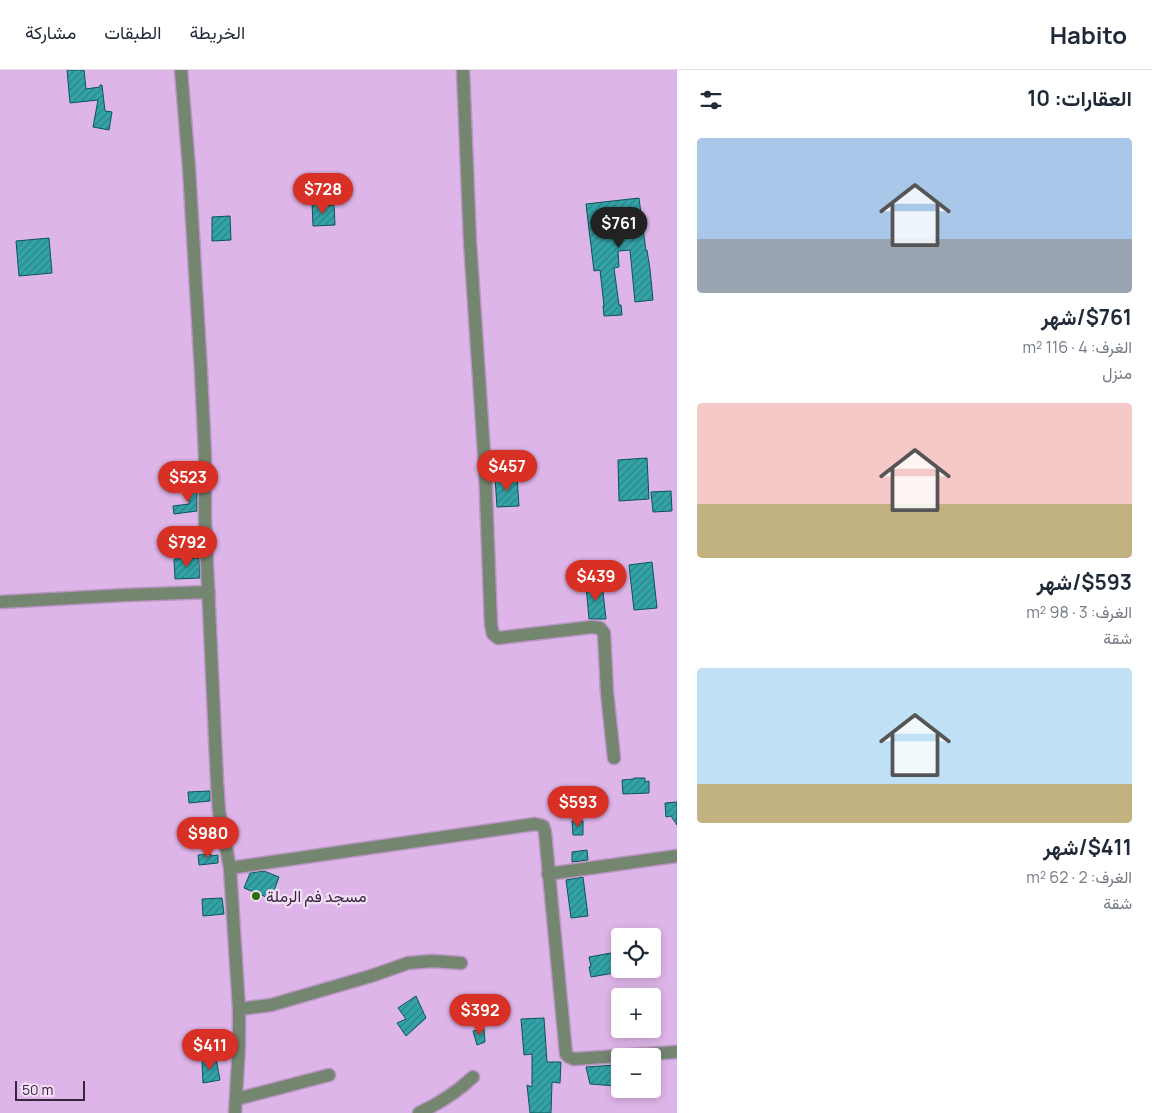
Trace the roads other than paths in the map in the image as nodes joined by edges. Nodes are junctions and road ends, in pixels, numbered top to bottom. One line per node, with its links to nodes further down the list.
1 (181, 70): 3 (street)
2 (463, 70): 5 (street)
3 (209, 592): 4 (street); 7 (street)
4 (0, 602)
5 (614, 758)
6 (677, 856): 8 (street)
7 (230, 868): 8 (street); 10 (street)
8 (548, 874): 11 (street)
9 (461, 963): 10 (street)
10 (239, 1009): 14 (street)
11 (677, 1052)
12 (329, 1076): 14 (street)
13 (473, 1077): 16 (street)
14 (237, 1099): 15 (street)
15 (235, 1113)
16 (419, 1113)

